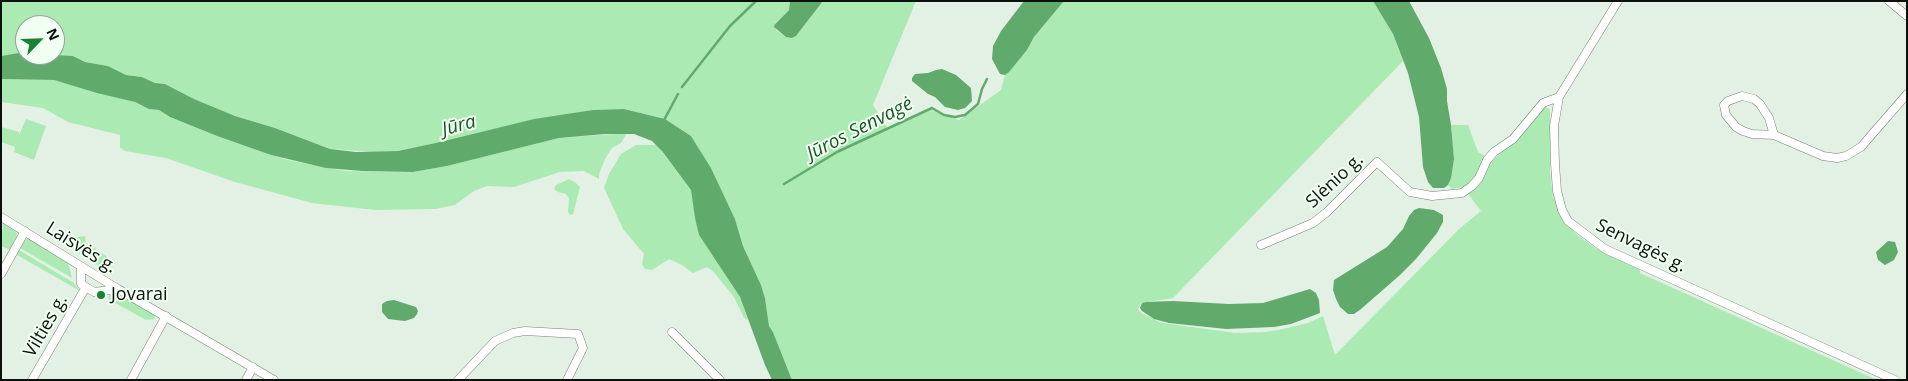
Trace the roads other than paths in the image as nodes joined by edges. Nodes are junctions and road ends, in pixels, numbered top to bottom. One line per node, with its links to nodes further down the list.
1 (1618, 1): 5 (street, Senvagės g.)
2 (1889, 1): 3 (street)
3 (1907, 16)
4 (1907, 94): 6 (street)
5 (1558, 97): 9 (street, Slėnio g.); 24 (street, Senvagės g.)
6 (1774, 135): 6 (street)
7 (1, 217): 8 (street, Laisvės g.)
8 (25, 231): 10 (street, Laisvės g.); 11 (street)
9 (1261, 245)
10 (81, 266): 12 (street); 13 (street, Laisvės g.)
11 (1, 274)
12 (86, 287): 13 (street); 17 (street, Vilties g.)
13 (118, 289): 14 (street, Laisvės g.)
14 (166, 316): 16 (street, Laisvės g.); 18 (street)
15 (672, 332): 23 (street)
16 (253, 368): 19 (street); 20 (street, Laisvės g.)
17 (32, 380)
18 (131, 380)
19 (246, 380)
20 (274, 380)
21 (458, 380): 22 (street)
22 (567, 380)
23 (720, 380)
24 (1895, 380)

